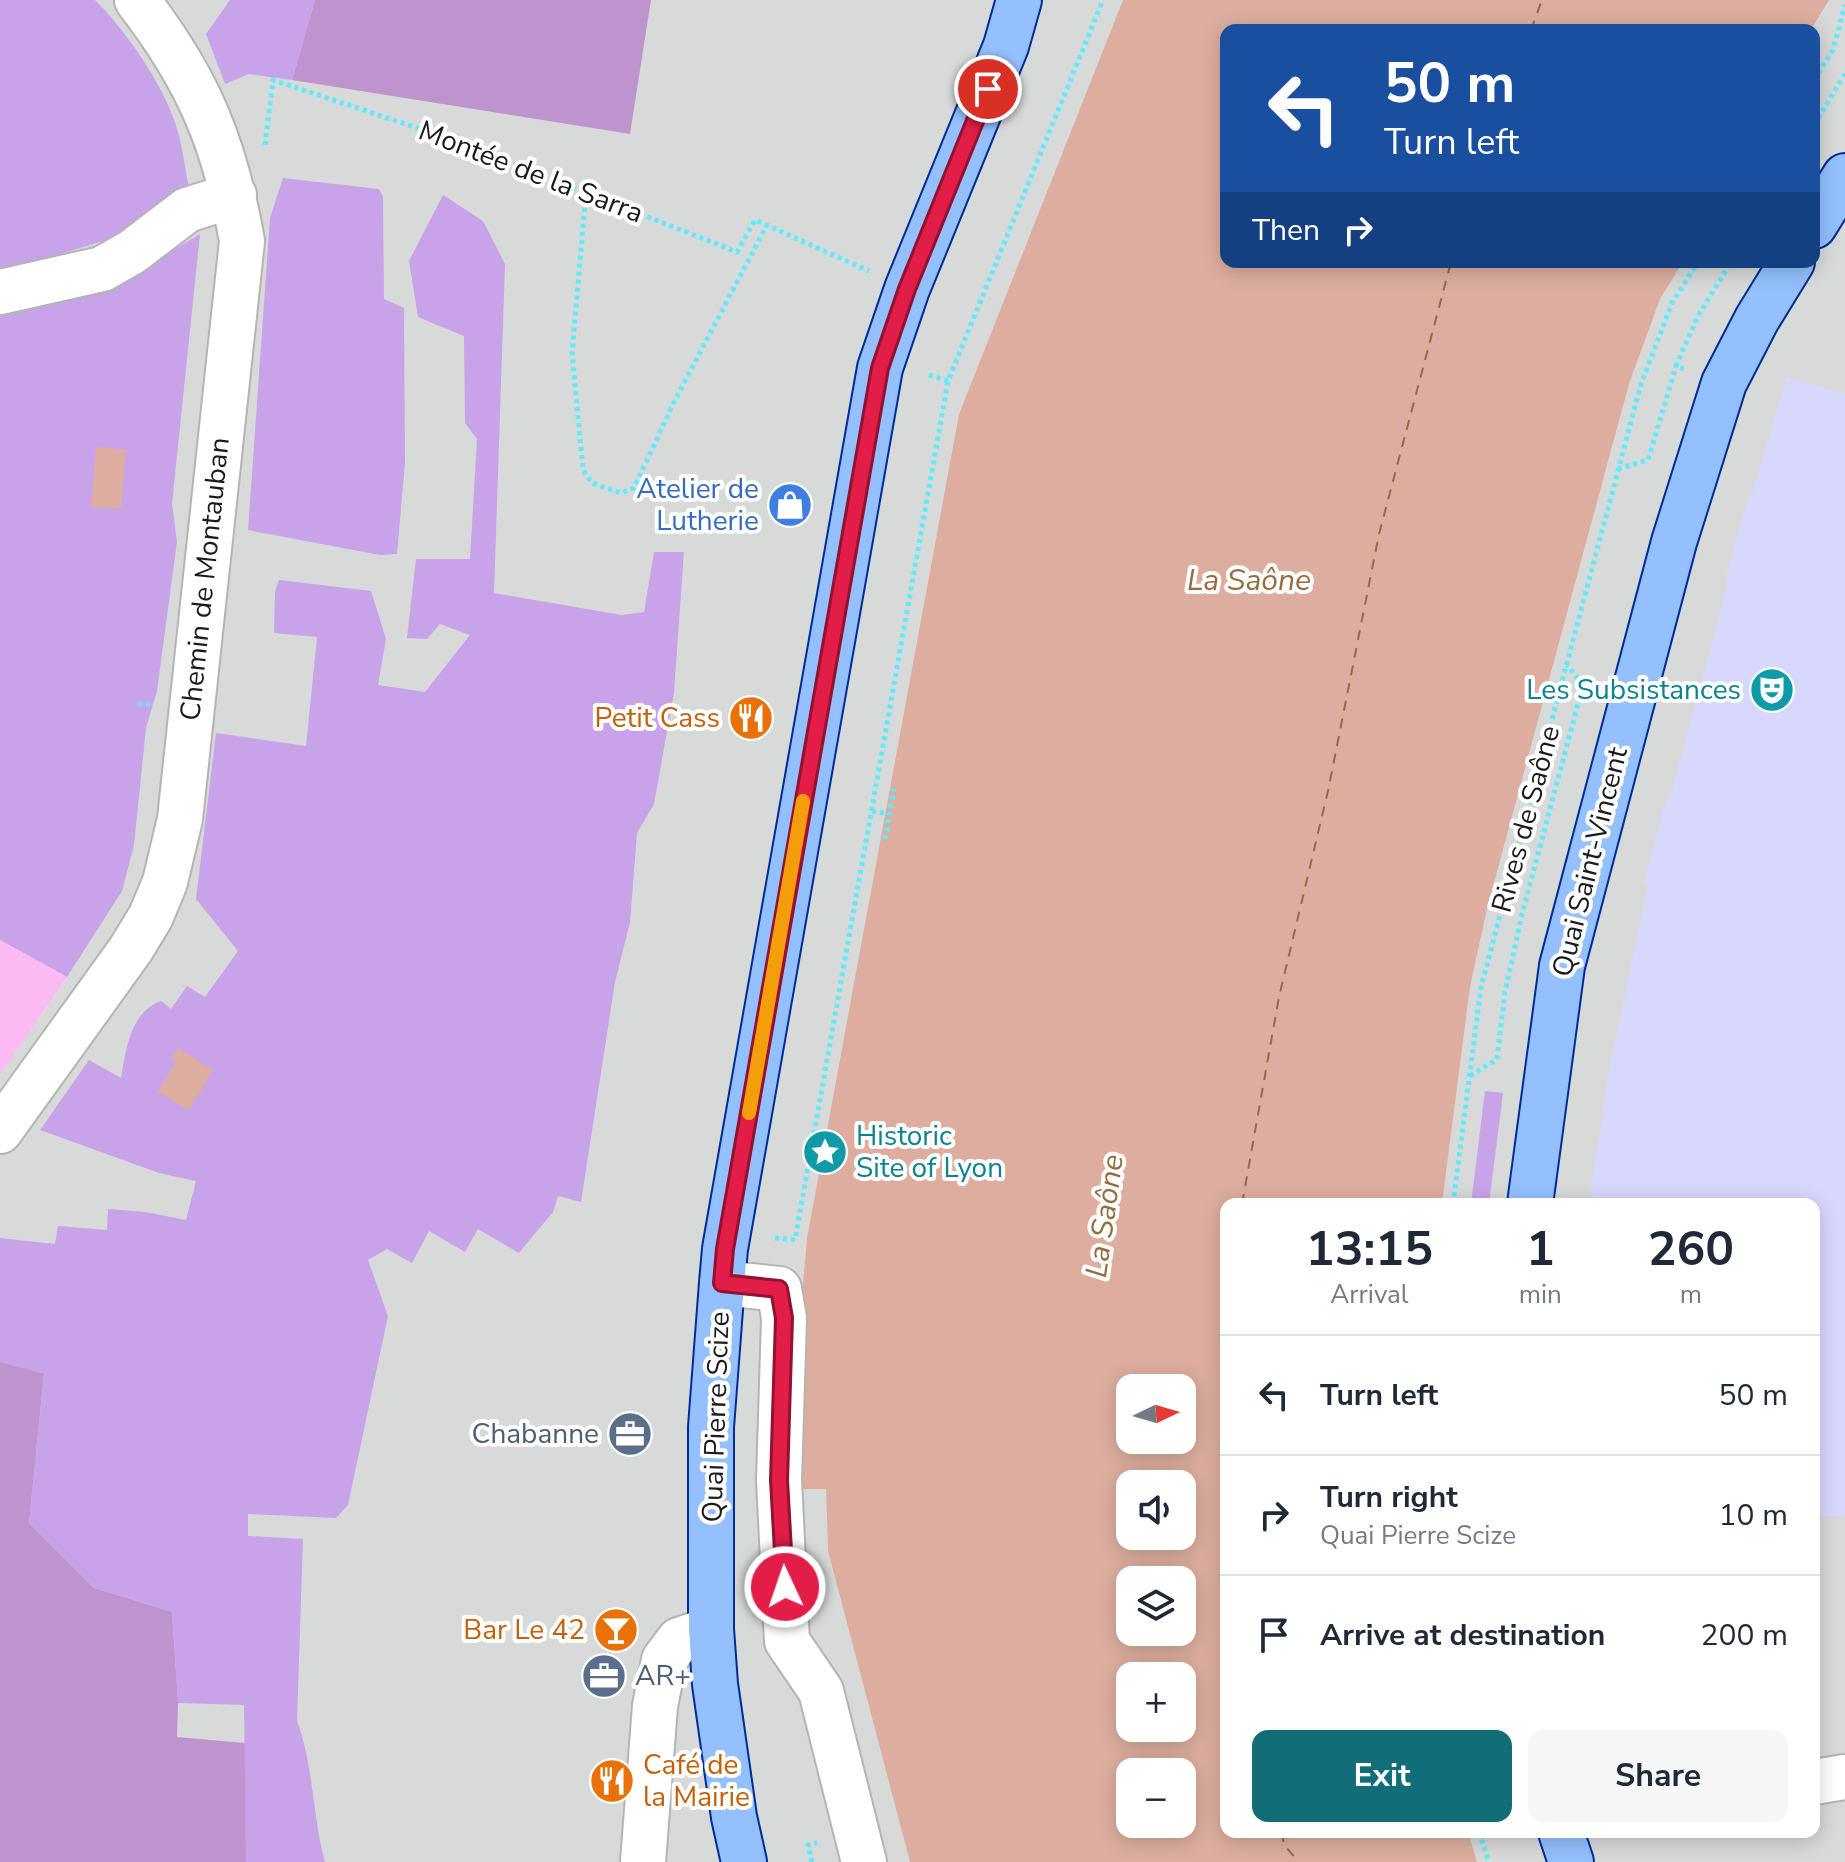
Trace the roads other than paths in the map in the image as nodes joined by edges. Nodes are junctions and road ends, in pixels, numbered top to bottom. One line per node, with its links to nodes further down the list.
1 (137, 0): 4 (street, Chemin de Montauban)
2 (1019, 0): 10 (main road, Quai Pierre Scize)
3 (1845, 176): 5 (main road)
4 (234, 195): 7 (street); 8 (street, Chemin de Montauban)
5 (1820, 216)
6 (1788, 268): 9 (main road, Quai Saint-Vincent)
7 (0, 292)
8 (0, 1131)
9 (1531, 1198)
10 (722, 1283): 11 (main road, Quai Pierre Scize); 17 (street)
11 (711, 1629): 15 (street); 16 (main road, Quai Pierre Scize)
12 (1845, 1777): 13 (street)
13 (1820, 1781)
14 (1563, 1838): 18 (main road)
15 (643, 1862)
16 (744, 1862)
17 (864, 1862)
18 (1571, 1862)

